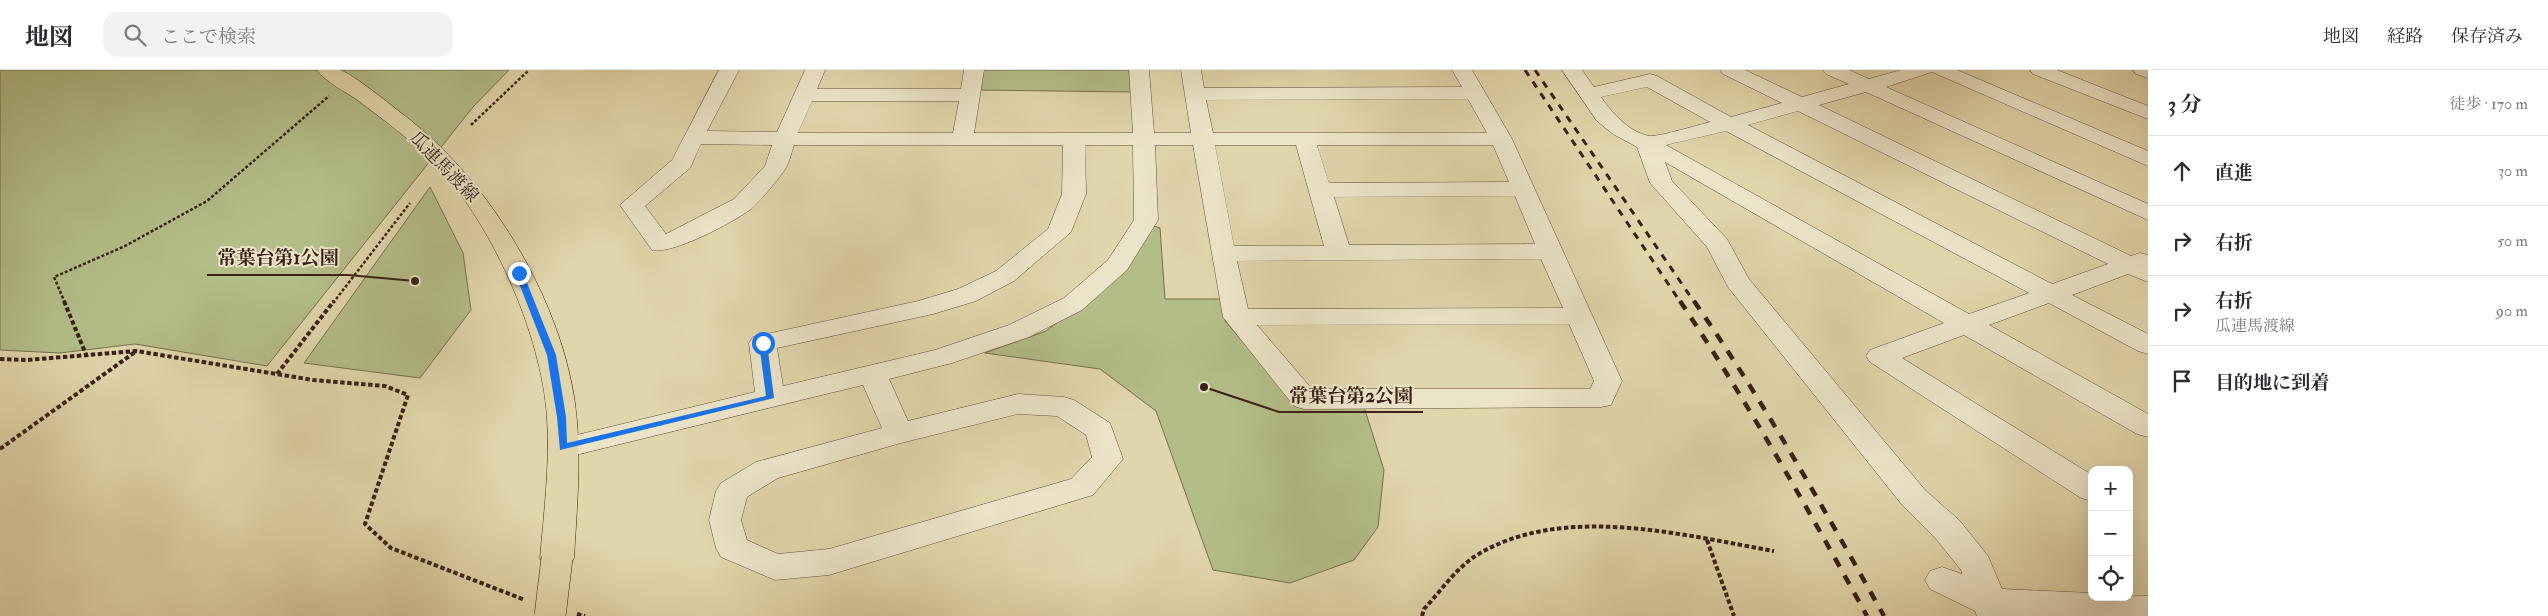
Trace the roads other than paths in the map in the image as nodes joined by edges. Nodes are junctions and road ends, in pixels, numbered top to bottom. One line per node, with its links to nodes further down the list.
1 (729, 70): 25 (street)
2 (815, 70): 20 (street)
3 (974, 70): 21 (street)
4 (1139, 70): 31 (street)
5 (1191, 70): 18 (street)
6 (1462, 70): 17 (street)
7 (1572, 70): 19 (street)
8 (1730, 70): 22 (street)
9 (1833, 70): 16 (street)
10 (1923, 70): 16 (street)
11 (1940, 70): 34 (street)
12 (2040, 70): 23 (street)
13 (2143, 70): 14 (street)
14 (2148, 72)
15 (338, 77): 51 (main road, 瓜連馬渡線)
16 (1866, 85): 22 (street); 37 (street)
17 (1475, 93): 18 (street); 27 (street)
18 (1195, 94): 32 (street)
19 (1590, 94): 24 (street); 33 (street)
20 (805, 95): 21 (street); 26 (street)
21 (969, 95): 28 (street)
22 (1800, 104): 24 (street); 41 (street)
23 (2148, 113)
24 (1729, 124): 33 (street); 42 (street)
25 (693, 138): 26 (street); 26 (street)
26 (786, 139): 28 (street)
27 (1501, 139): 29 (street); 35 (street)
28 (962, 140): 30 (street)
29 (1305, 140): 32 (street); 36 (street)
30 (1074, 141): 31 (street); 48 (street)
31 (1143, 141): 32 (street); 47 (street)
32 (1204, 141): 40 (street)
33 (1647, 143): 45 (street); 54 (street)
34 (2148, 159)
35 (1522, 189): 36 (street); 38 (street)
36 (1320, 190): 39 (street)
37 (2148, 213)
38 (1549, 251): 39 (street); 44 (street)
39 (1339, 253): 40 (street)
40 (1223, 254): 43 (street)
41 (2142, 266): 42 (street)
42 (2052, 294): 45 (street); 46 (street)
43 (1236, 316): 44 (street); 44 (street)
44 (1578, 316)
45 (1970, 324): 49 (street); 52 (street)
46 (2148, 345)
47 (872, 373): 48 (street); 50 (street)
48 (770, 398): 51 (street)
49 (2148, 427)
50 (899, 433): 50 (street)
51 (563, 448): 55 (main road, 瓜連馬渡線, bridge)
52 (2088, 487)
53 (1942, 580): 54 (street)
54 (1992, 609): 56 (street)
55 (542, 610)
56 (2148, 610)

